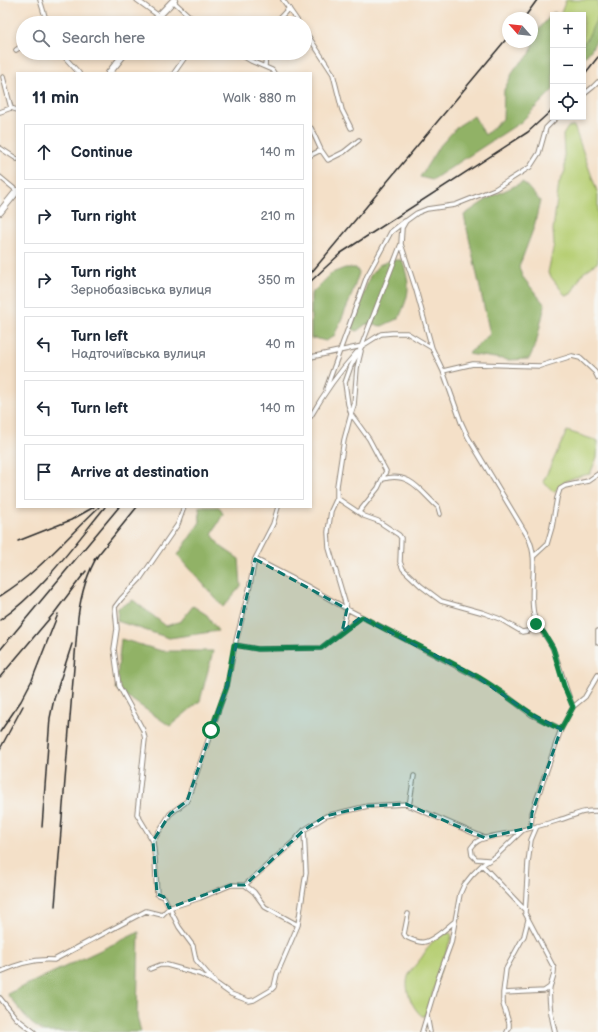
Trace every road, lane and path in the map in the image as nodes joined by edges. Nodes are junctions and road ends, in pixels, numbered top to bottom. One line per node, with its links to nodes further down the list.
1 (40, 0): 6 (street)
2 (137, 0): 7 (street)
3 (283, 0): 5 (street)
4 (174, 1): 7 (main road); 8 (street)
5 (289, 8): 9 (street); 10 (street)
6 (45, 16)
7 (159, 16)
8 (190, 16)
9 (282, 16)
10 (294, 16)
11 (312, 42): 29 (street)
12 (67, 60): 18 (street)
13 (119, 60): 19 (main road)
14 (183, 60): 20 (street)
15 (249, 60): 17 (street)
16 (265, 60): 17 (street)
17 (264, 66): 21 (street)
18 (78, 72)
19 (110, 72)
20 (175, 72)
21 (273, 72)
22 (3, 77): 25 (street)
23 (598, 82): 24 (street)
24 (586, 93)
25 (11, 108): 26 (street); 27 (street)
26 (16, 110)
27 (0, 112)
28 (554, 120): 40 (street)
29 (351, 128)
30 (312, 130): 33 (street)
31 (360, 140): 33 (street)
32 (0, 148): 35 (street)
33 (320, 150): 34 (street)
34 (312, 154)
35 (16, 158)
36 (0, 177): 37 (street)
37 (16, 190)
38 (16, 192): 39 (main road)
39 (0, 212)
40 (406, 221): 41 (street); 44 (street)
41 (401, 244): 42 (street); 43 (street)
42 (362, 346): 43 (street); 44 (street); 48 (street); 50 (street); 50 (street)
43 (432, 348): 46 (street)
44 (340, 350): 45 (street); 48 (street)
45 (312, 357)
46 (443, 371): 47 (street); 58 (street)
47 (598, 378)
48 (324, 394): 49 (street)
49 (312, 414)
50 (351, 414): 52 (street); 53 (street)
51 (598, 475): 58 (street)
52 (383, 479): 56 (street); 57 (street)
53 (337, 498): 56 (street); 60 (street)
54 (184, 508): 78 (street)
55 (278, 508): 59 (street)
56 (359, 512): 62 (street)
57 (440, 514)
58 (534, 556): 62 (street)
59 (255, 559): 60 (street); 66 (street)
60 (347, 609): 61 (street); 64 (street)
61 (362, 617): 64 (street); 69 (street)
62 (536, 624): 68 (street)
63 (598, 630): 65 (street)
64 (342, 632): 66 (street)
65 (598, 644)
66 (234, 645): 78 (street)
67 (598, 675): 68 (street)
68 (573, 707): 69 (street)
69 (561, 729): 74 (street)
70 (414, 776): 71 (street)
71 (410, 806): 75 (street); 77 (street)
72 (598, 811): 73 (street)
73 (537, 826): 74 (street); 83 (street)
74 (531, 827): 76 (street)
75 (304, 830): 81 (street); 87 (street)
76 (524, 830): 77 (street); 79 (street)
77 (485, 838): 79 (street)
78 (153, 841): 82 (street)
79 (488, 860): 80 (street)
80 (482, 865): 83 (street); 86 (street)
81 (245, 885): 82 (street); 87 (street)
82 (169, 908): 89 (street); 90 (street)
83 (525, 910): 85 (street)
84 (408, 914): 86 (street)
85 (528, 919): 91 (street); 92 (street)
86 (455, 921): 94 (street)
87 (298, 925): 90 (street)
88 (150, 969): 90 (street)
89 (0, 972)
90 (214, 981)
91 (550, 986): 92 (street); 99 (street)
92 (503, 993): 98 (street)
93 (0, 998): 95 (street)
94 (427, 1015): 96 (street); 97 (street)
95 (34, 1032)
96 (422, 1032)
97 (430, 1032)
98 (507, 1032)
99 (555, 1032)

